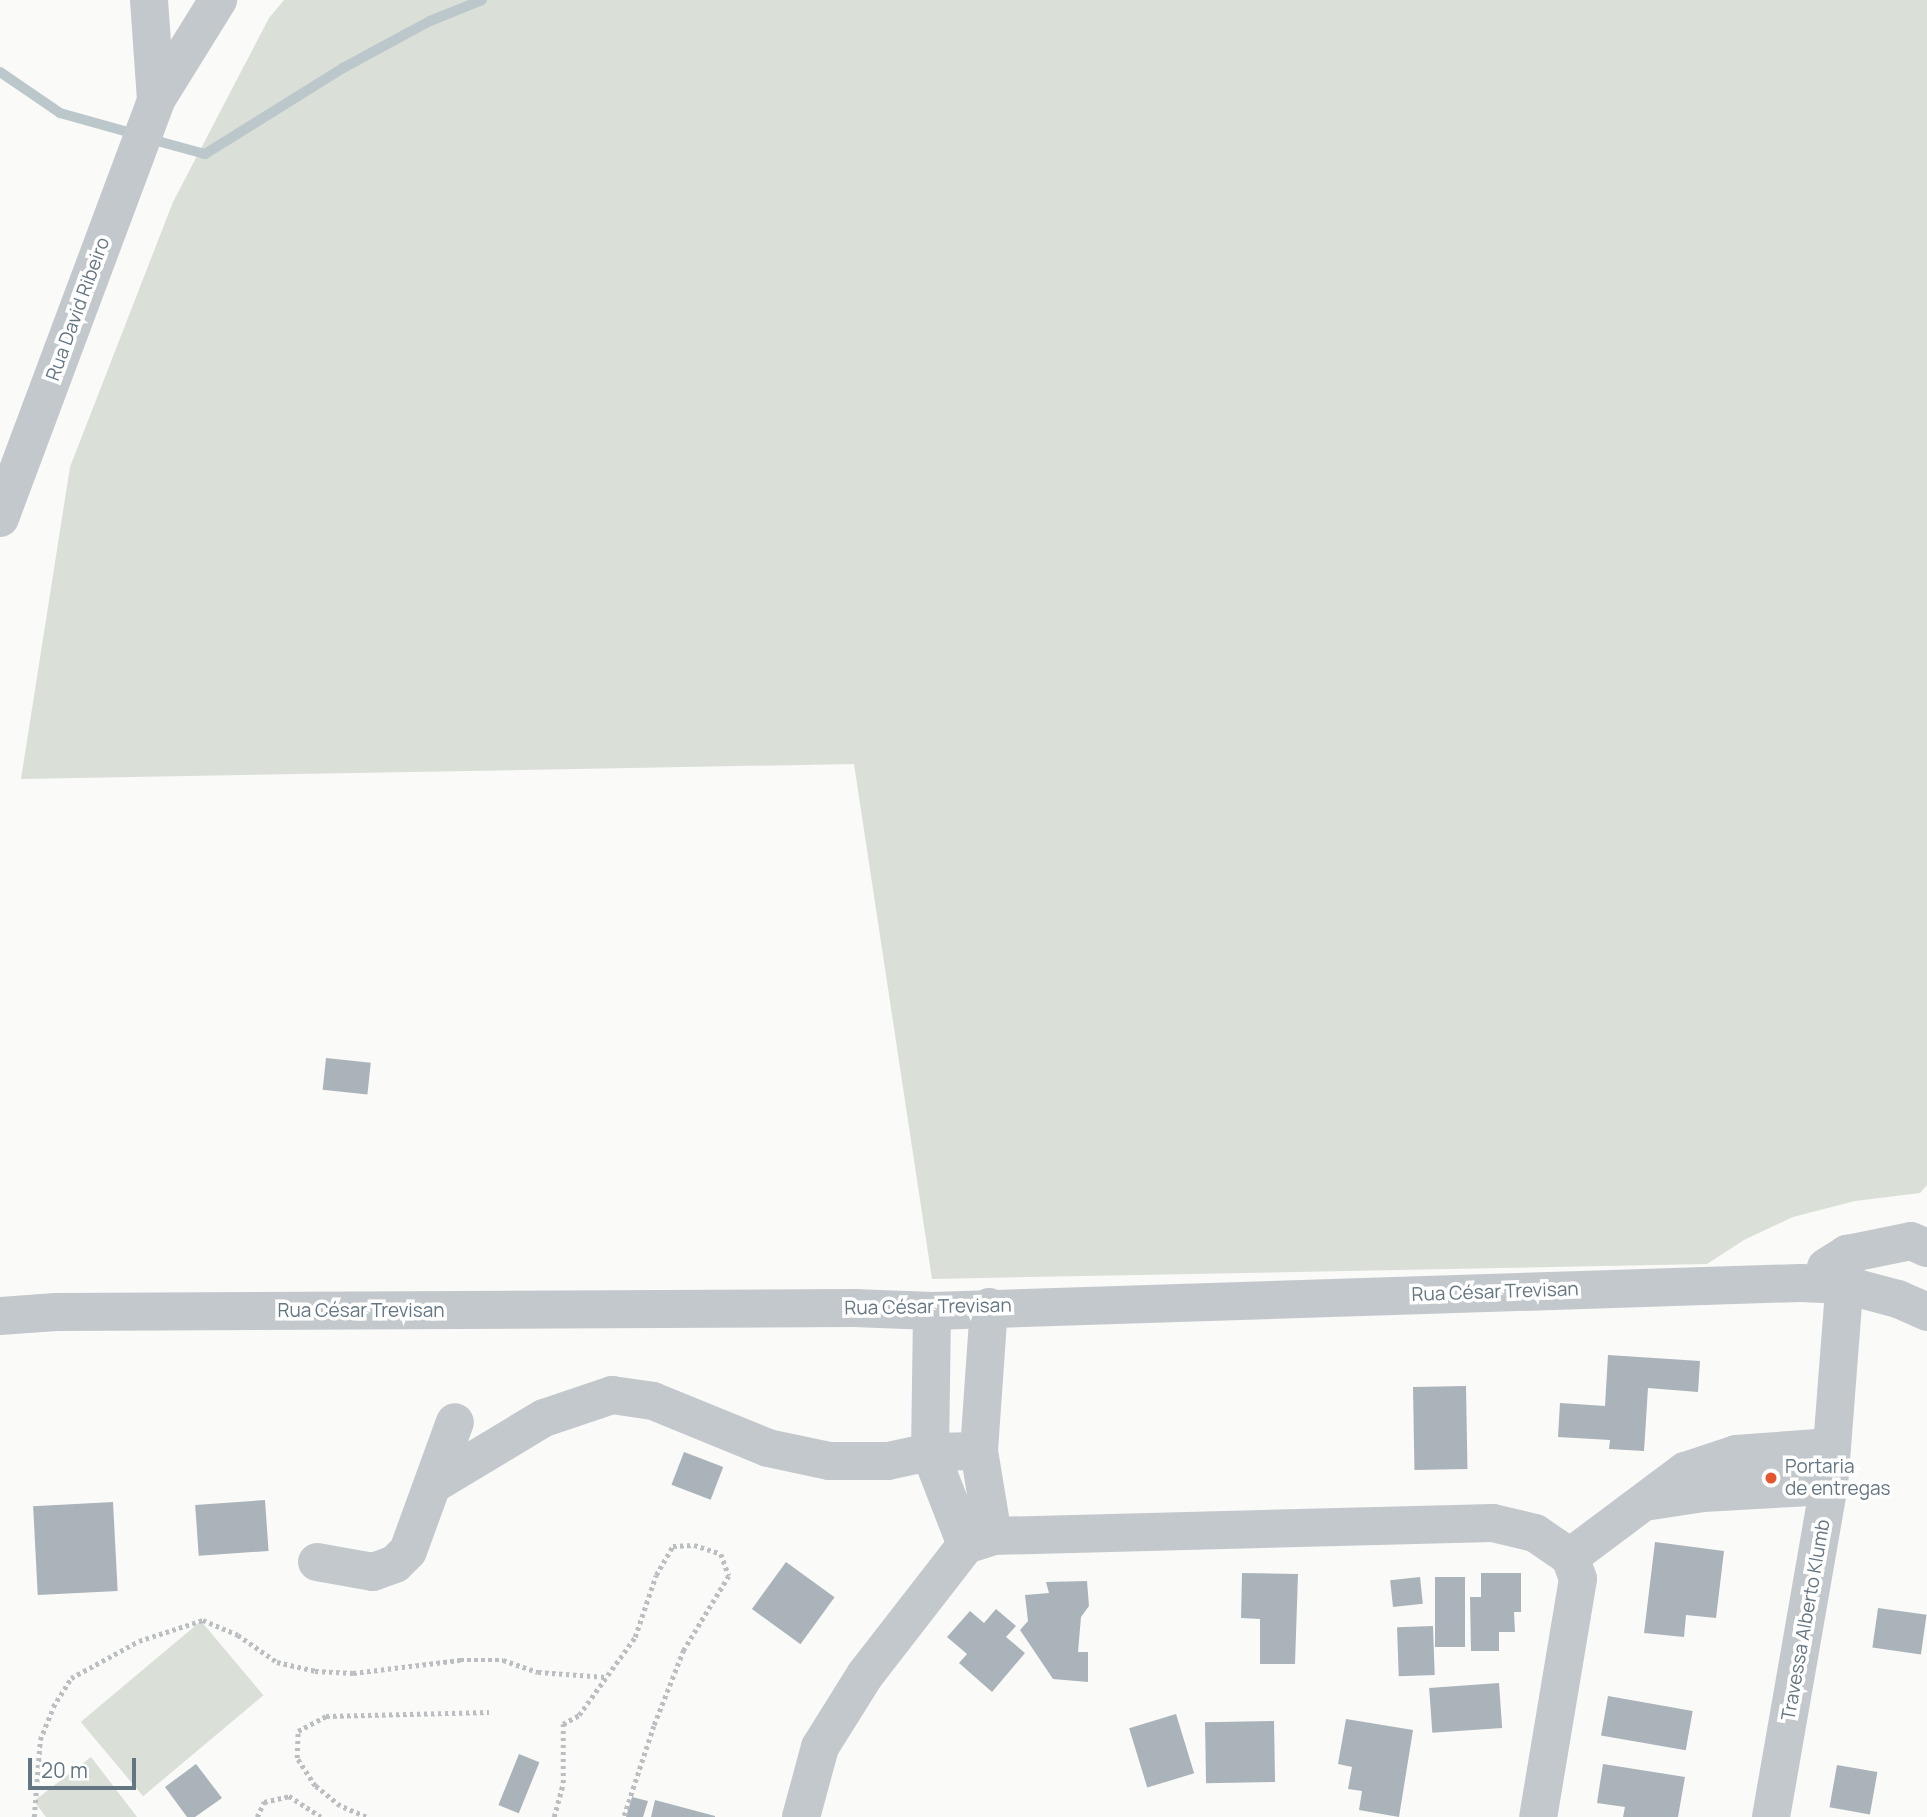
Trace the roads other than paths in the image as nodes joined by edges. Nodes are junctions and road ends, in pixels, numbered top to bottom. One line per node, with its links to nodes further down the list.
1 (149, 0): 3 (street, Rua David Ribeiro)
2 (218, 0): 3 (street, Rua David Ribeiro)
3 (156, 100): 4 (street, Rua David Ribeiro)
4 (0, 518)
5 (1927, 1248): 6 (street)
6 (1846, 1270): 8 (street, Rua César Trevisan); 11 (street); 14 (street, Travessa Alberto Klumb)
7 (0, 1289): 10 (street, Rua César Trevisan)
8 (989, 1307): 9 (street, Rua César Trevisan); 15 (street)
9 (932, 1311): 10 (street, Rua César Trevisan); 16 (street)
10 (56, 1312): 12 (street, Rua César Trevisan)
11 (1927, 1312)
12 (0, 1316)
13 (455, 1422): 17 (street)
14 (1832, 1447): 18 (street, Travessa Alberto Klumb); 19 (street)
15 (979, 1451): 16 (street); 20 (street)
16 (930, 1452): 17 (street); 20 (street)
17 (434, 1484): 22 (street)
18 (1829, 1486): 19 (street); 25 (street, Travessa Alberto Klumb)
19 (1642, 1502): 21 (street)
20 (980, 1541): 21 (street); 23 (street)
21 (1570, 1557): 24 (street)
22 (317, 1562)
23 (801, 1817)
24 (1538, 1817)
25 (1771, 1817)

